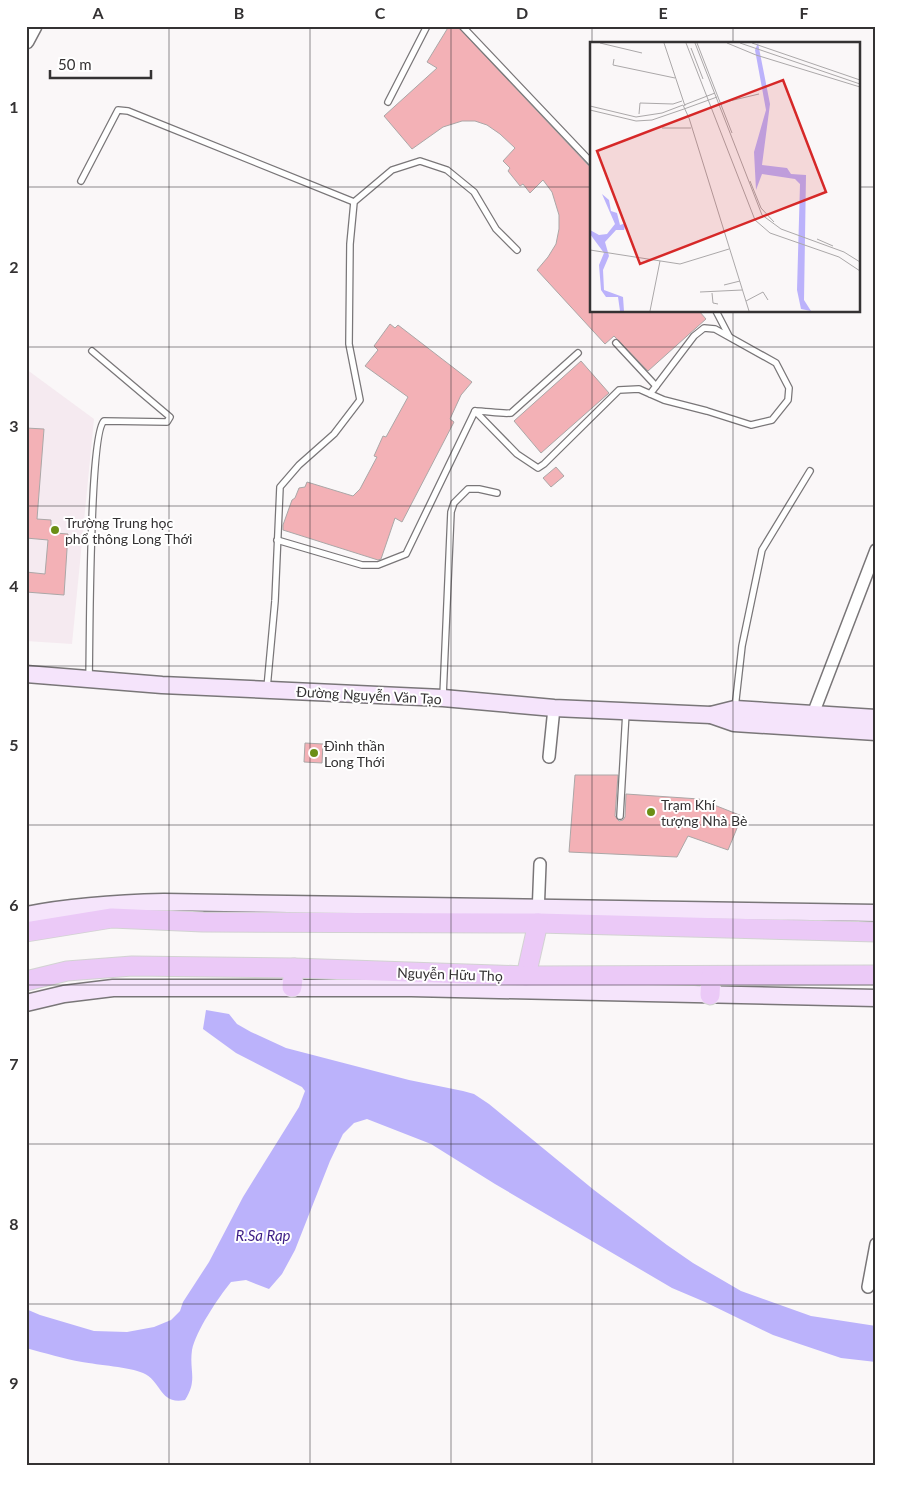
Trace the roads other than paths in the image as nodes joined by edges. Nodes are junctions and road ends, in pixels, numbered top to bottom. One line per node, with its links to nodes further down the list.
1 (34, 26): 4 (street)
2 (427, 26): 5 (lane)
3 (462, 26): 6 (lane)
4 (26, 41)
5 (388, 102)
6 (590, 161)
7 (81, 181): 8 (lane)
8 (354, 202): 9 (lane); 20 (lane)
9 (517, 250)
10 (717, 312): 11 (lane)
11 (729, 336): 15 (lane); 16 (lane)
12 (616, 343): 15 (lane)
13 (92, 351): 23 (lane)
14 (578, 353): 17 (lane)
15 (656, 386): 16 (lane)
16 (650, 394): 17 (lane)
17 (475, 411): 20 (lane)
18 (810, 471): 28 (lane)
19 (497, 493): 25 (lane)
20 (277, 540): 24 (lane)
21 (876, 550): 29 (street)
22 (26, 674): 23 (main road, Đường Nguyễn Văn Tạo)
23 (89, 679): 24 (main road, Đường Nguyễn Văn Tạo)
24 (267, 690): 25 (main road, Đường Nguyễn Văn Tạo)
25 (443, 698): 26 (main road, Đường Nguyễn Văn Tạo)
26 (554, 708): 27 (main road, Đường Nguyễn Văn Tạo); 33 (street)
27 (626, 710): 30 (main road, Đường Nguyễn Văn Tạo); 34 (lane)
28 (734, 710): 29 (main road, Đường Nguyễn Văn Tạo); 30 (main road, Đường Nguyễn Văn Tạo)
29 (813, 714): 31 (main road, Đường Nguyễn Văn Tạo)
30 (711, 715): 32 (main road, Đường Nguyễn Văn Tạo)
31 (876, 718)
32 (876, 732)
33 (549, 757)
34 (620, 816)
35 (540, 864): 39 (street)
36 (876, 913): 39 (main road)
37 (26, 914): 38 (main road)
38 (451, 914): 39 (main road); 40 (main road)
39 (538, 915): 41 (main road); 44 (main road)
40 (26, 932)
41 (876, 932)
42 (294, 968): 44 (main road, Nguyễn Hữu Thọ); 46 (main road, Nguyễn Hữu Thọ); 47 (main road)
43 (876, 975): 45 (main road, Nguyễn Hữu Thọ)
44 (526, 976): 45 (main road, Nguyễn Hữu Thọ)
45 (711, 976): 48 (main road)
46 (26, 981)
47 (292, 987): 48 (main road, Nguyễn Hữu Thọ); 50 (main road, Nguyễn Hữu Thọ)
48 (710, 995): 49 (main road, Nguyễn Hữu Thọ)
49 (876, 998)
50 (26, 1002)
51 (876, 1244): 52 (street)
52 (868, 1287)

